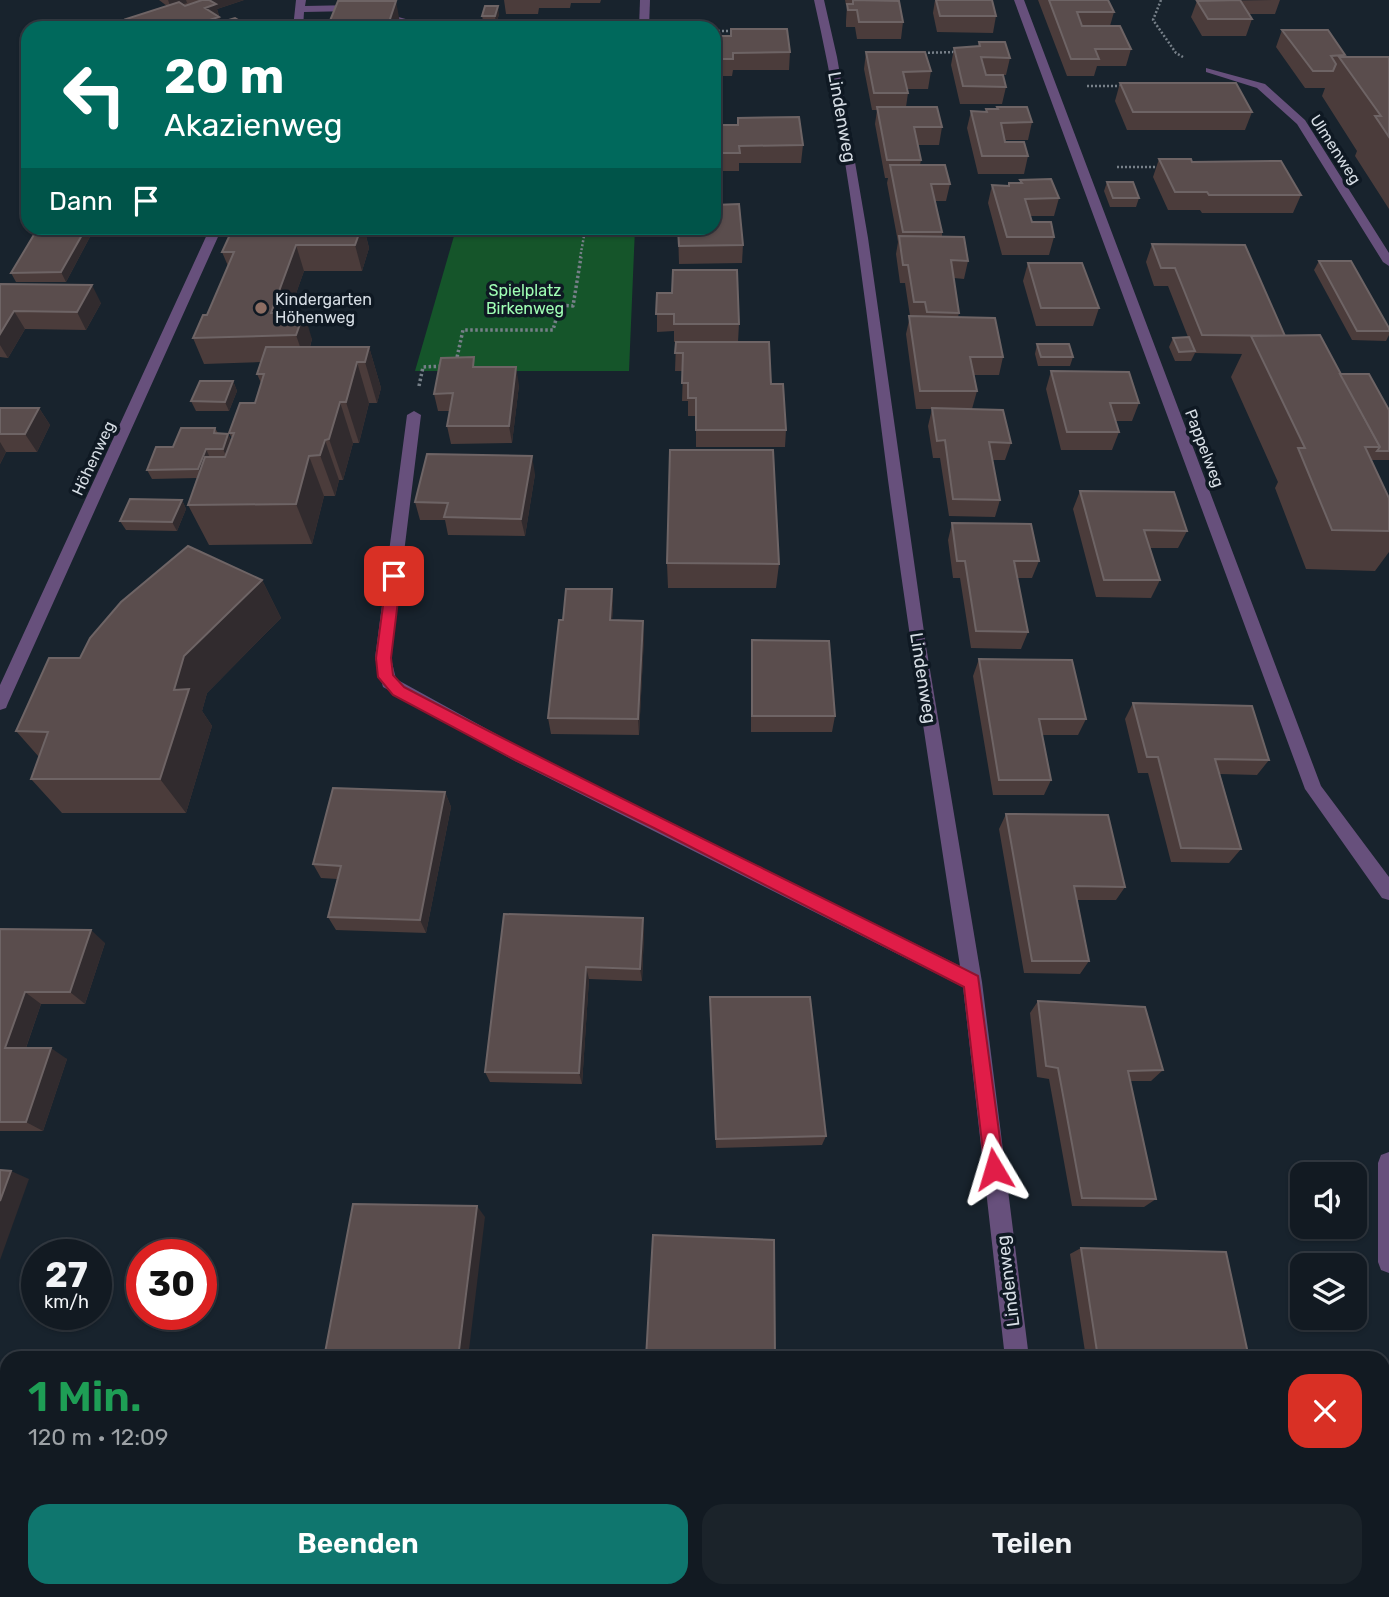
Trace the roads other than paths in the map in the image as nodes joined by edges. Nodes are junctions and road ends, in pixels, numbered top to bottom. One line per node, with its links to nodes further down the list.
1 (645, 0): 6 (street)
2 (819, 0): 13 (street, Lindenweg)
3 (1019, 0): 12 (street, Pappelweg)
4 (301, 4): 5 (street)
5 (406, 21)
6 (644, 21)
7 (1209, 70): 9 (street, Ulmenweg)
8 (213, 235): 11 (street, Höhenweg)
9 (1389, 262)
10 (414, 415): 13 (street)
11 (0, 703)
12 (1389, 892)
13 (972, 982): 16 (street, Lindenweg)
14 (1389, 1163): 15 (street)
15 (1389, 1262)
16 (1016, 1351)

